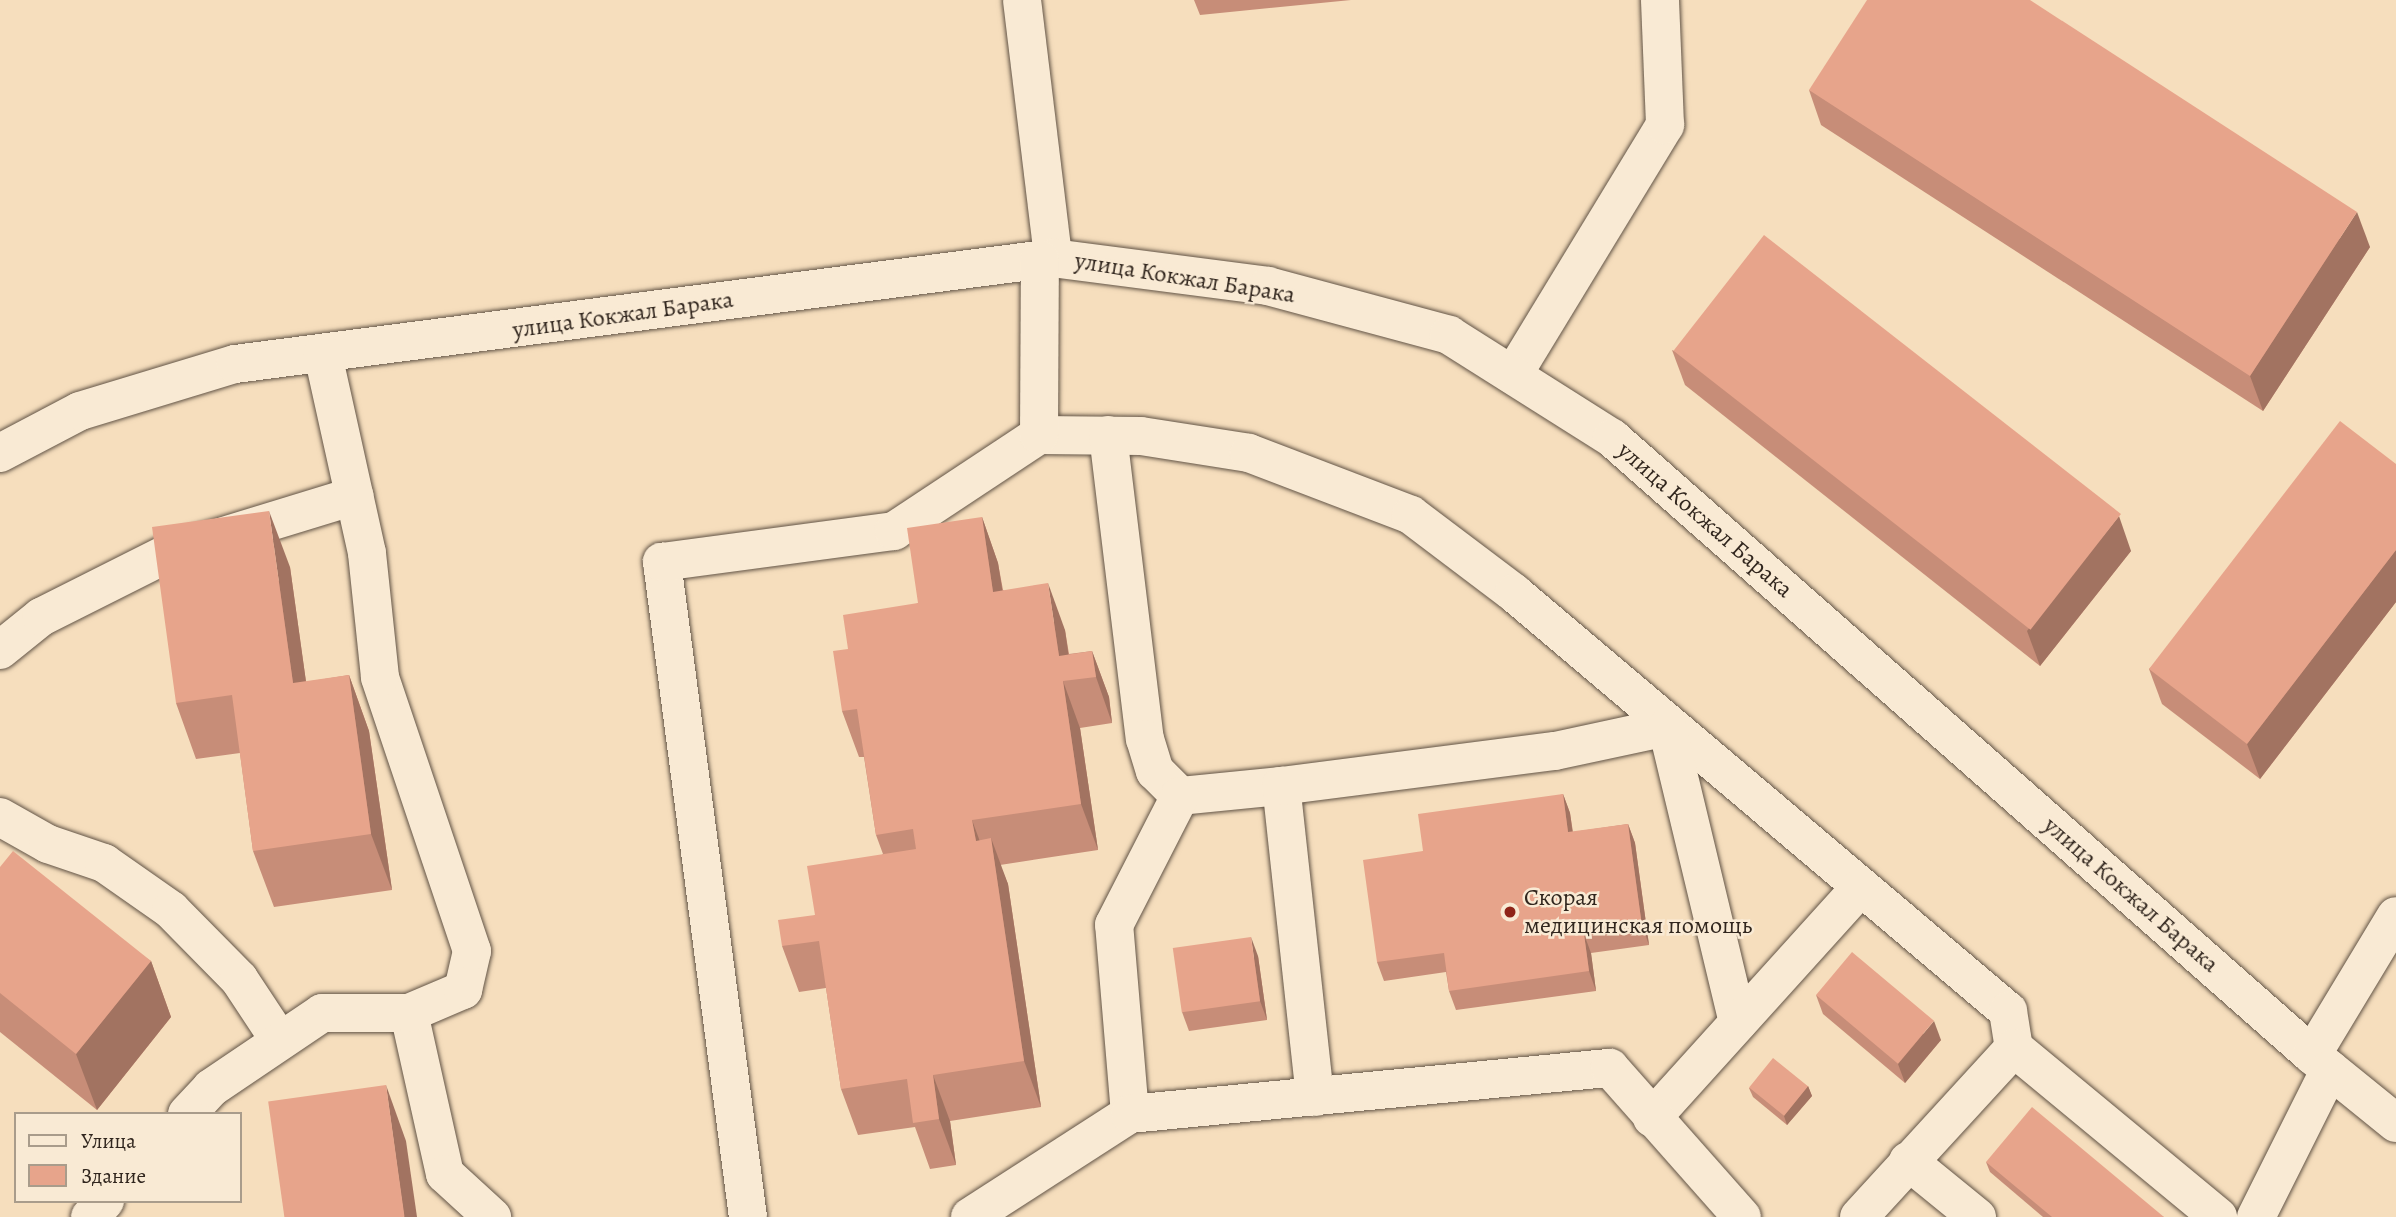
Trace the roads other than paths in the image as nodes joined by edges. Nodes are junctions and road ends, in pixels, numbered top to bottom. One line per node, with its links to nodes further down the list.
1 (1022, 0): 3 (street)
2 (1660, 0): 5 (street)
3 (1046, 258): 4 (street, улица Кокжал Барака); 5 (street, улица Кокжал Барака); 6 (street)
4 (323, 354): 8 (street, улица Кокжал Барака); 9 (street)
5 (1513, 375): 21 (street, улица Кокжал Барака)
6 (1039, 435): 7 (street); 33 (street)
7 (1108, 435): 11 (street); 13 (street)
8 (0, 453)
9 (354, 496): 10 (street); 17 (street)
10 (0, 650)
11 (1667, 727): 12 (street); 15 (street); 18 (street)
12 (1281, 786): 13 (street); 22 (street)
13 (1180, 796): 24 (street)
14 (0, 817): 19 (street)
15 (1860, 888): 18 (street); 20 (street)
16 (2396, 916): 21 (street)
17 (409, 1013): 19 (street); 28 (street)
18 (1738, 1023): 25 (street)
19 (280, 1041): 23 (street)
20 (2014, 1048): 27 (street); 38 (street)
21 (2321, 1062): 26 (street, улица Кокжал Барака); 39 (street)
22 (1315, 1097): 24 (street); 25 (street)
23 (189, 1112)
24 (1130, 1114): 34 (street)
25 (1652, 1118): 35 (street)
26 (2396, 1123)
27 (1908, 1161): 36 (street); 37 (street)
28 (444, 1174): 31 (street); 32 (street)
29 (103, 1203): 30 (street)
30 (90, 1217)
31 (462, 1217)
32 (492, 1217)
33 (748, 1217)
34 (970, 1217)
35 (1742, 1217)
36 (1858, 1217)
37 (1977, 1217)
38 (2218, 1217)
39 (2256, 1217)

